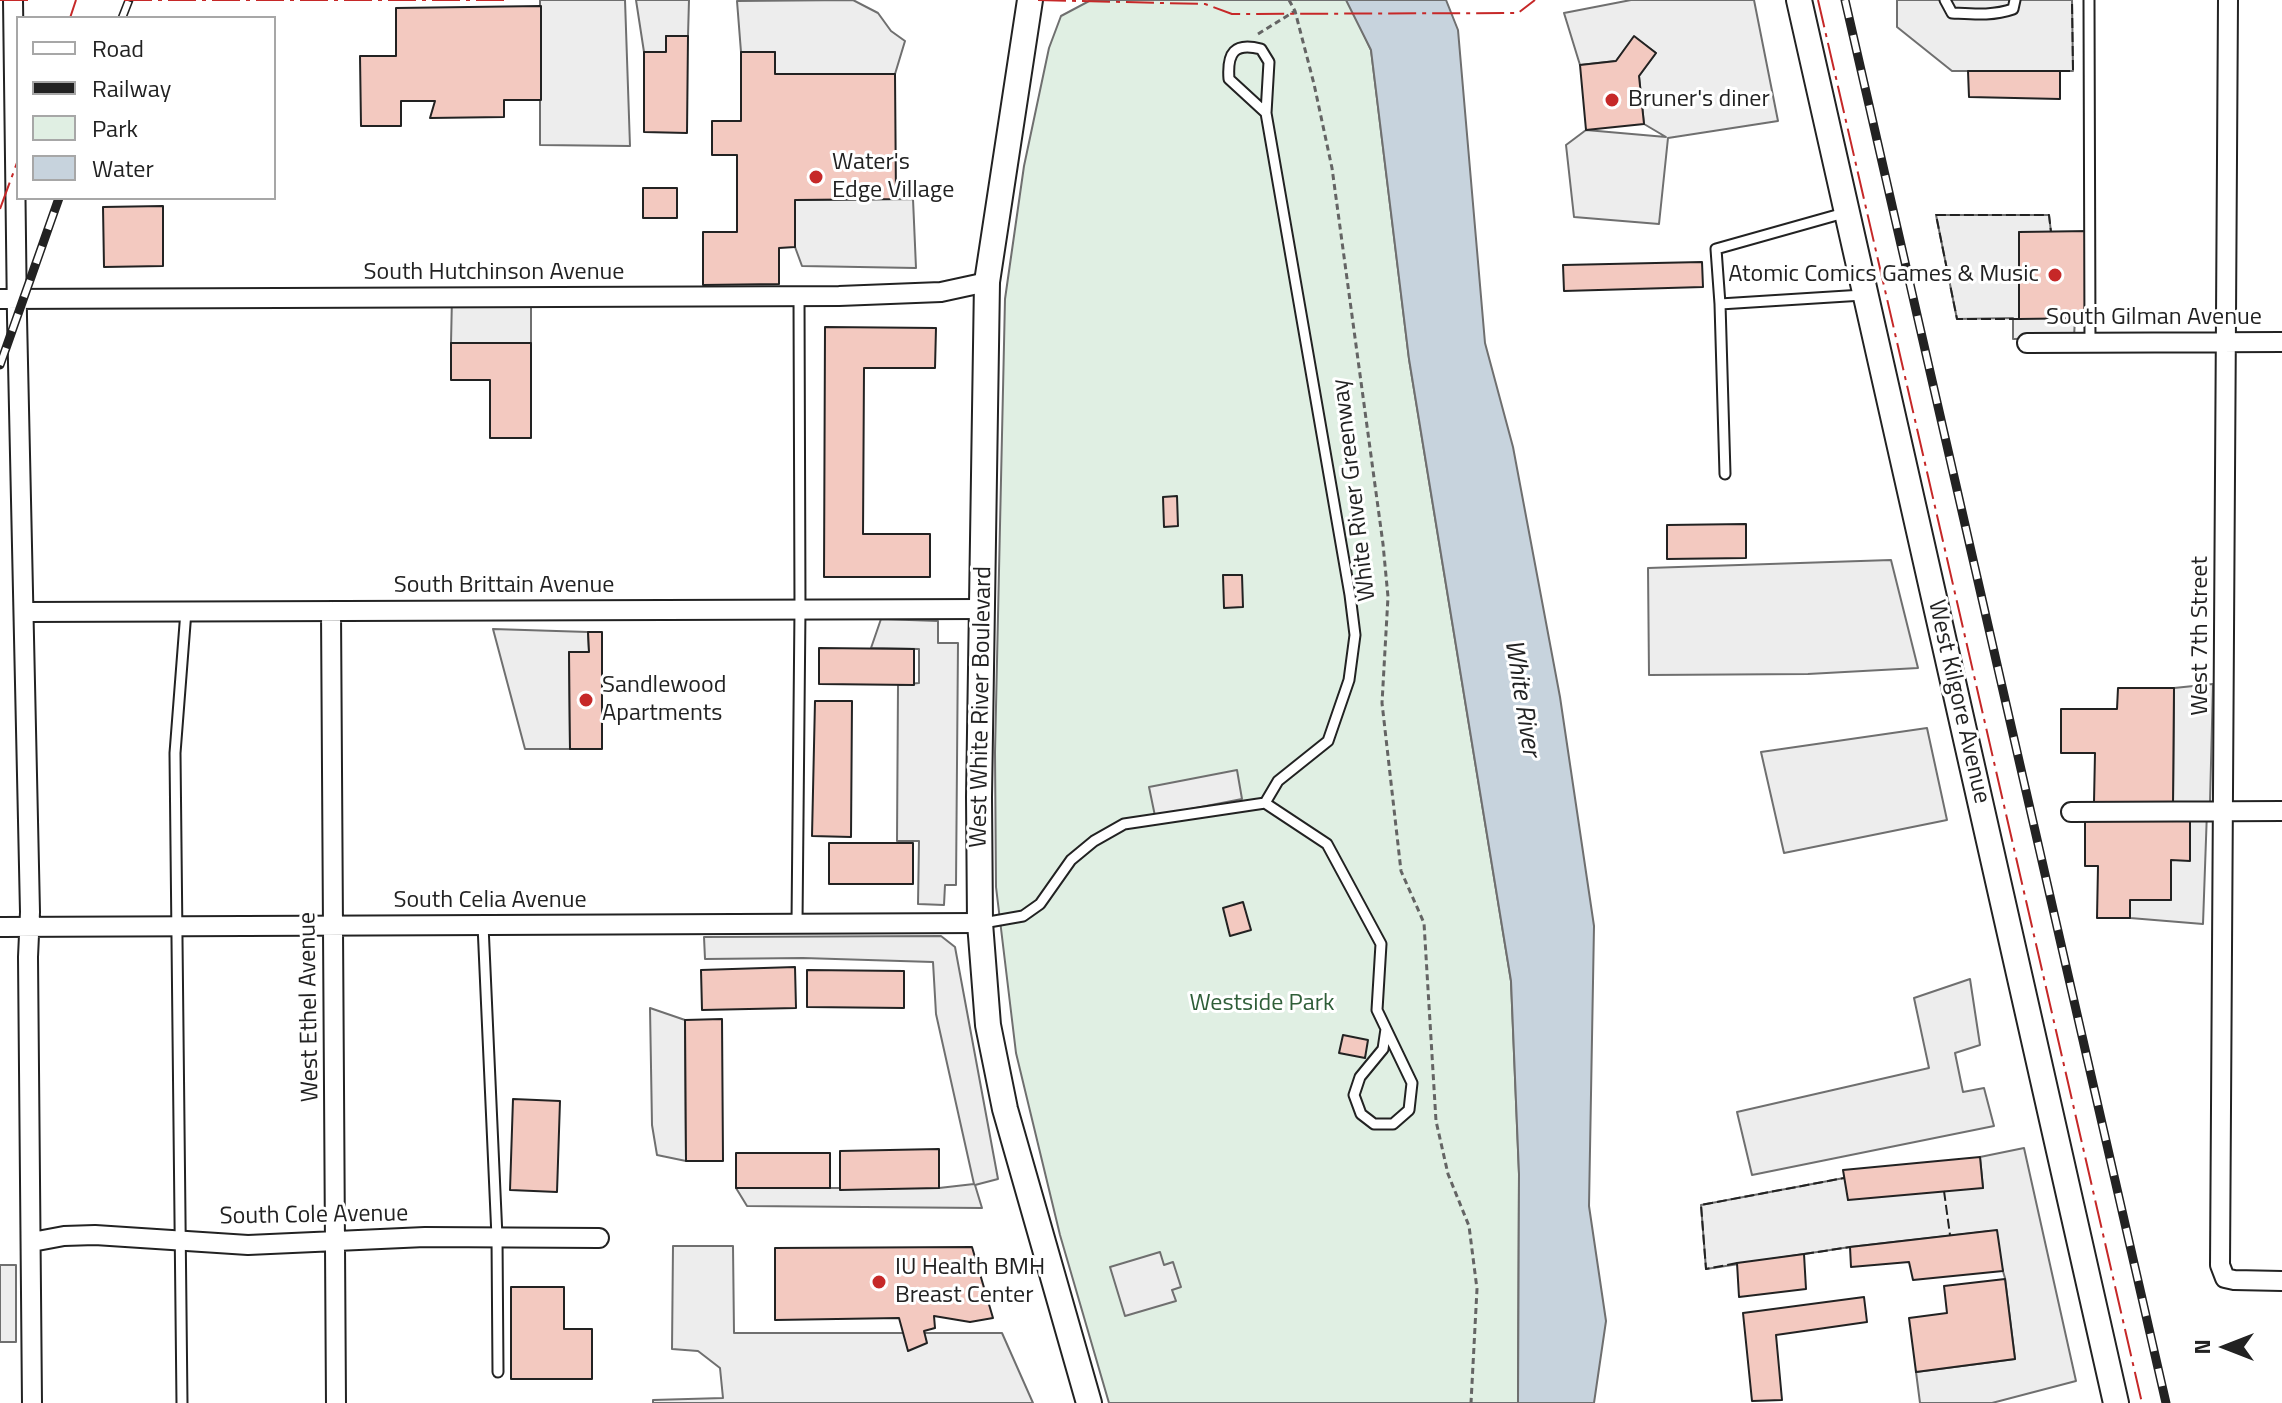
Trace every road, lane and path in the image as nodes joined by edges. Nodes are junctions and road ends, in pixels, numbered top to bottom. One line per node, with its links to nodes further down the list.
1 (13, 0): 16 (street)
2 (1030, 0): 13 (main road, West White River Boulevard)
3 (1289, 0): 9 (path, White River Greenway)
4 (1799, 0): 12 (main road, West Kilgore Avenue)
5 (1945, 0): 6 (lane)
6 (2015, 0)
7 (2089, 0): 21 (lane)
8 (2228, 0): 18 (street, West 7th Street)
9 (1295, 11): 10 (path); 51 (path, White River Greenway)
10 (1247, 45): 11 (lane); 11 (lane)
11 (1266, 113): 28 (lane)
12 (1847, 212): 14 (main road, West Kilgore Avenue); 17 (lane)
13 (987, 282): 15 (street, South Hutchinson Avenue); 24 (main road, West White River Boulevard)
14 (1865, 295): 17 (lane); 52 (main road, West Kilgore Avenue)
15 (799, 296): 16 (street, South Hutchinson Avenue); 23 (lane)
16 (8, 298): 27 (street)
17 (1720, 304): 22 (lane)
18 (2226, 342): 19 (street, South Gilman Avenue); 21 (street, South Gilman Avenue); 29 (street, West 7th Street)
19 (2282, 342)
20 (2027, 343): 21 (street, South Gilman Avenue)
21 (2090, 343)
22 (1725, 474)
23 (800, 609): 24 (street, South Brittain Avenue); 26 (street, South Brittain Avenue); 32 (lane)
24 (984, 609): 33 (main road, West White River Boulevard)
25 (186, 611): 26 (street, South Brittain Avenue); 27 (street, South Brittain Avenue); 35 (lane)
26 (331, 611): 36 (street, West Ethel Avenue)
27 (25, 612): 38 (street)
28 (1265, 803): 33 (lane); 39 (lane)
29 (2224, 811): 30 (street); 31 (street); 45 (street, West 7th Street)
30 (2282, 811)
31 (2071, 812)
32 (797, 923): 33 (street, South Celia Avenue); 34 (street, South Celia Avenue)
33 (980, 923): 50 (main road, West White River Boulevard)
34 (483, 925): 36 (street, South Celia Avenue); 40 (lane)
35 (178, 926): 36 (street, South Celia Avenue); 38 (street, South Celia Avenue); 42 (lane)
36 (334, 926): 43 (street, West Ethel Avenue)
37 (0, 927): 38 (street, South Celia Avenue)
38 (29, 927): 44 (street)
39 (1386, 1029): 39 (lane)
40 (497, 1237): 41 (street, South Cole Avenue); 43 (street, South Cole Avenue); 46 (lane)
41 (599, 1238)
42 (180, 1240): 43 (street, South Cole Avenue); 44 (street, South Cole Avenue); 48 (lane)
43 (336, 1240): 49 (street, West Ethel Avenue)
44 (32, 1242): 47 (street)
45 (2282, 1281)
46 (498, 1372)
47 (32, 1403)
48 (182, 1403)
49 (336, 1403)
50 (1089, 1403)
51 (1471, 1403)
52 (2116, 1403)

